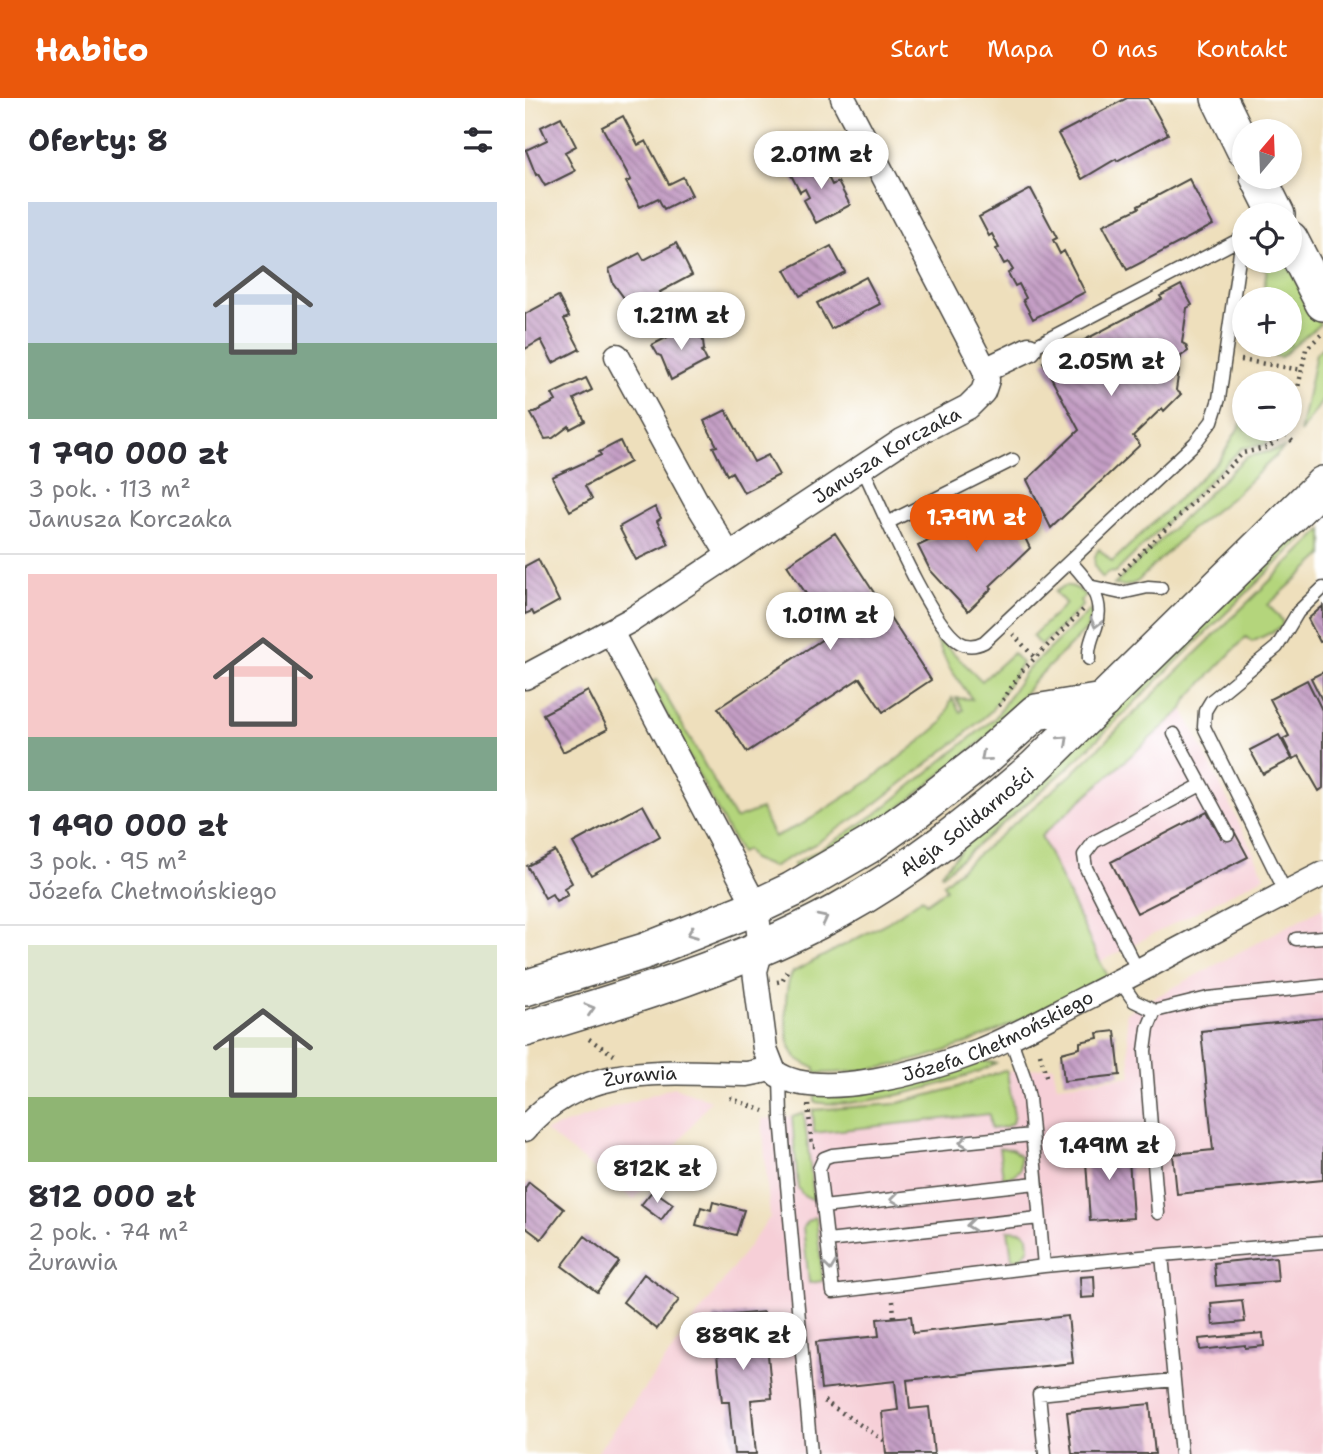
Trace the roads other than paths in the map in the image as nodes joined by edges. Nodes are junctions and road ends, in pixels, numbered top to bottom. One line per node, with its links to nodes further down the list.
1 (843, 98): 10 (street)
2 (1219, 98): 3 (main road)
3 (1232, 125)
4 (1232, 243): 8 (lane)
5 (1302, 259): 7 (main road)
6 (1238, 273): 16 (lane)
7 (1320, 288)
8 (1029, 349): 10 (street)
9 (617, 356): 15 (street)
10 (985, 370): 12 (street, Janusza Korczaka)
11 (1013, 460): 14 (lane)
12 (862, 467): 14 (lane); 15 (street, Janusza Korczaka)
13 (1323, 484): 23 (main road, Aleja Solidarności)
14 (889, 522): 16 (lane)
15 (729, 555): 20 (street, Janusza Korczaka)
16 (1070, 561): 17 (lane)
17 (1093, 587): 18 (lane); 21 (lane, one-way to 21)
18 (1161, 588)
19 (1323, 588): 28 (lane)
20 (611, 632): 22 (street, Janusza Korczaka); 29 (street)
21 (1090, 659)
22 (525, 677)
23 (1104, 701): 29 (main road, Aleja Solidarności, one-way to 29); 32 (main road, Aleja Solidarności, one-way to 23)
24 (1174, 734): 25 (lane)
25 (1201, 785): 26 (lane); 33 (lane)
26 (1228, 834)
27 (1323, 874): 28 (street, Józefa Chełmońskiego)
28 (1286, 893): 33 (street, Józefa Chełmońskiego)
29 (755, 907): 32 (street); 34 (main road, Aleja Solidarności, one-way to 34)
30 (1323, 937): 31 (lane)
31 (1296, 940)
32 (761, 949): 37 (main road, Aleja Solidarności, one-way to 32); 39 (street)
33 (1129, 976): 36 (lane); 38 (street, Józefa Chełmońskiego)
34 (528, 979)
35 (1323, 986): 36 (lane)
36 (1155, 1011): 44 (lane)
37 (525, 1029)
38 (1010, 1037): 39 (street, Józefa Chełmońskiego); 41 (lane)
39 (775, 1071): 40 (street, Żurawia); 51 (lane)
40 (525, 1129)
41 (1032, 1135): 42 (lane); 43 (lane, one-way to 43)
42 (1036, 1183): 43 (lane, one-way to 43); 45 (lane)
43 (823, 1207): 46 (lane)
44 (1158, 1213)
45 (1039, 1218): 46 (lane, one-way to 46); 49 (lane)
46 (827, 1241): 49 (lane, one-way to 49)
47 (1323, 1242): 48 (lane)
48 (1162, 1255): 49 (lane); 50 (lane)
49 (1044, 1266)
50 (1174, 1380): 52 (lane); 53 (lane)
51 (811, 1453)
52 (1045, 1454)
53 (1181, 1454)

